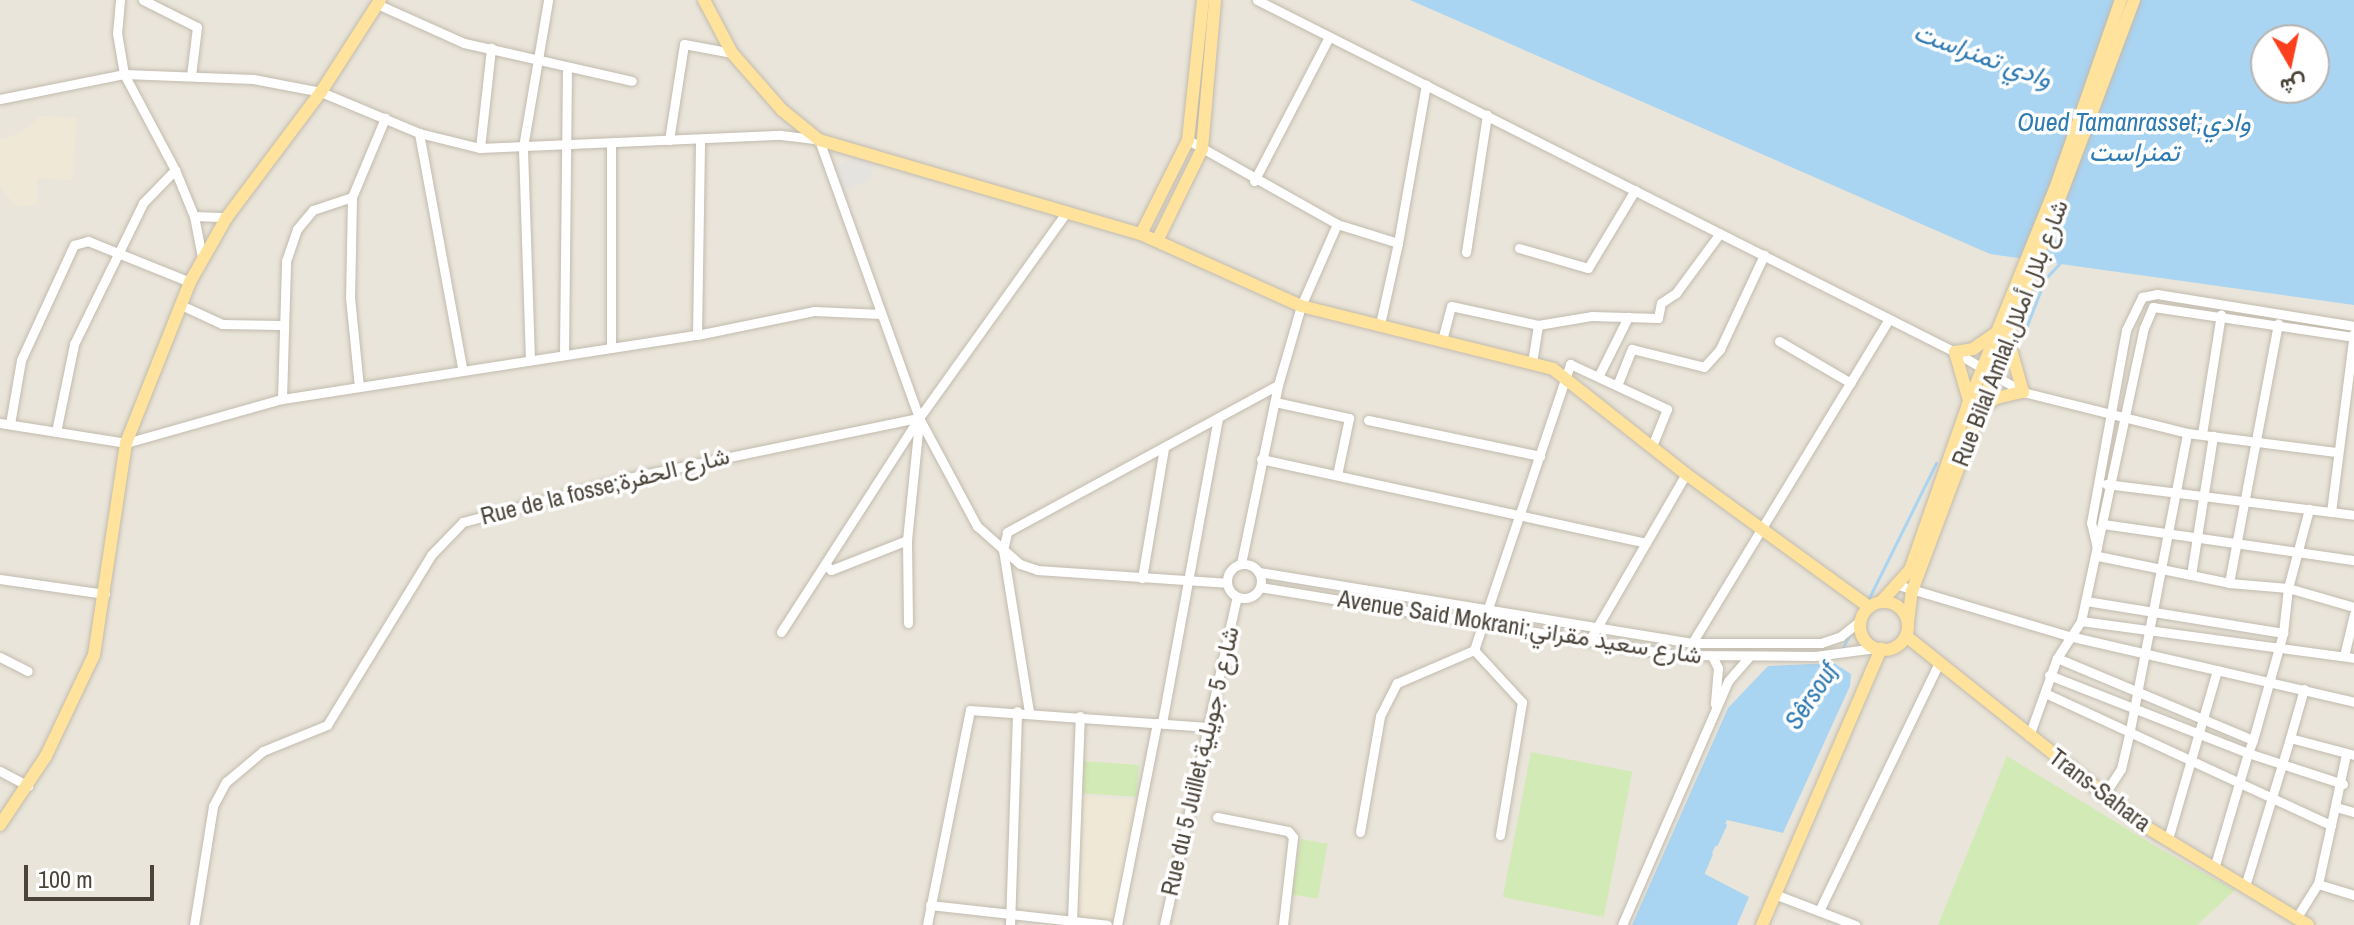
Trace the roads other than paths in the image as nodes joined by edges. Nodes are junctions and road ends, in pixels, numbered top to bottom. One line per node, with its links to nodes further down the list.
1 (120, 0): 16 (street)
2 (143, 0): 17 (street)
3 (548, 0): 14 (street)
4 (704, 0): 13 (main road)
5 (1203, 0): 29 (main road)
6 (1215, 0): 35 (main road)
7 (1257, 0): 11 (street)
8 (2121, 0): 69 (main road, Rue Bilal Amlal,شارع بلال أملال)
9 (2134, 0): 69 (main road, Rue Bilal Amlal,شارع بلال أملال)
10 (379, 2): 12 (street); 20 (main road)
11 (1329, 37): 19 (street); 37 (street)
12 (491, 48): 14 (street); 34 (street)
13 (732, 53): 22 (main road); 27 (street)
14 (537, 60): 15 (street); 33 (street)
15 (567, 69): 18 (street); 32 (street)
16 (124, 74): 17 (street); 21 (street); 36 (street)
17 (191, 76): 20 (street)
18 (632, 81)
19 (1426, 84): 23 (street); 47 (street)
20 (321, 92): 24 (street); 42 (main road)
21 (0, 99)
22 (782, 110): 26 (street); 28 (main road)
23 (1487, 115): 38 (street); 50 (street)
24 (385, 118): 25 (street); 39 (street)
25 (419, 133): 34 (street); 79 (street)
26 (781, 135): 28 (street); 30 (street)
27 (669, 140): 30 (street); 31 (street)
28 (819, 140): 40 (main road); 58 (street)
29 (1188, 140): 35 (street); 45 (main road)
30 (700, 141): 70 (street)
31 (611, 143): 32 (street); 74 (street)
32 (567, 145): 33 (street); 76 (street)
33 (523, 147): 34 (street); 77 (street)
34 (480, 148)
35 (1202, 149): 37 (street); 46 (main road)
36 (175, 170): 41 (street); 49 (street)
37 (1254, 181): 43 (street)
38 (1635, 190): 44 (street); 48 (street)
39 (352, 197): 65 (street); 86 (street)
40 (1067, 211): 45 (main road); 93 (street)
41 (194, 216): 42 (street); 52 (street)
42 (227, 217): 52 (main road)
43 (1337, 224): 47 (street); 56 (street)
44 (1720, 233): 51 (street); 60 (street)
45 (1141, 234): 46 (main road)
46 (1157, 241): 56 (main road)
47 (1398, 243): 63 (street)
48 (1519, 248)
49 (118, 252): 53 (street); 97 (street); 98 (street)
50 (1466, 252)
51 (1764, 255): 61 (street); 83 (street)
52 (202, 257): 53 (main road)
53 (190, 282): 54 (main road)
54 (181, 305): 65 (street); 103 (main road)
55 (2135, 305): 57 (street); 62 (street); 67 (street)
56 (1301, 306): 63 (main road); 85 (street)
57 (2150, 311): 59 (street); 68 (street)
58 (881, 314): 70 (street); 93 (street)
59 (2221, 314): 64 (street); 100 (street)
60 (1628, 317): 66 (street); 82 (street)
61 (1889, 319): 75 (street); 84 (street)
62 (2128, 322): 68 (street); 92 (street)
63 (1380, 324): 72 (main road)
64 (2278, 324): 71 (street); 102 (street)
65 (281, 325): 88 (street)
66 (1538, 325): 72 (street); 78 (street)
67 (2354, 326)
68 (2144, 328): 95 (street)
69 (2005, 332): 75 (main road); 80 (main road, Rue Bilal Amlal,شارع بلال أملال); 87 (main road)
70 (697, 335): 74 (street)
71 (2354, 336): 89 (street)
72 (1442, 340): 78 (main road)
73 (1779, 341): 84 (street)
74 (611, 348): 76 (street)
75 (1955, 352): 80 (street); 91 (main road)
76 (564, 355): 77 (street)
77 (530, 360): 79 (street)
78 (1532, 363): 81 (main road)
79 (462, 368): 86 (street)
80 (1988, 371): 87 (street); 91 (main road, Rue Bilal Amlal,شارع بلال أملال)
81 (1566, 375): 82 (street); 104 (main road); 107 (street)
82 (1599, 375): 83 (street)
83 (1618, 383): 104 (street)
84 (1851, 383): 121 (street)
85 (1278, 385): 90 (street); 94 (street)
86 (359, 387): 88 (street)
87 (2023, 392): 91 (main road); 92 (street)
88 (282, 399): 103 (street)
89 (2350, 399): 106 (street)
90 (1275, 402): 108 (street); 110 (street)
91 (1973, 407): 143 (main road, Rue Bilal Amlal,شارع بلال أملال)
92 (2112, 416): 95 (street); 111 (street)
93 (919, 418): 124 (street); 127 (street); 132 (street); 225 (street, Rue de la fosse;شارع الحفرة)
94 (1218, 418): 105 (street); 138 (street)
95 (2125, 419): 99 (street); 112 (street)
96 (1368, 420): 107 (street)
97 (5, 424): 98 (street)
98 (56, 432): 103 (street)
99 (2187, 433): 100 (street); 113 (street)
100 (2202, 434): 101 (street)
101 (2213, 436): 102 (street); 114 (street)
102 (2257, 442): 106 (street); 115 (street)
103 (126, 443): 144 (main road)
104 (1652, 446): 109 (main road)
105 (1164, 448): 127 (street); 136 (street)
106 (2336, 452): 117 (street)
107 (1540, 456): 118 (street)
108 (1261, 459): 110 (street); 131 (street)
109 (1686, 474): 121 (main road); 126 (street)
110 (1337, 475): 118 (street)
111 (2099, 483): 112 (street); 129 (street)
112 (2111, 485): 113 (street); 120 (street)
113 (2177, 494): 114 (street); 122 (street)
114 (2202, 495): 115 (street); 123 (street)
115 (2244, 501): 116 (street); 125 (street)
116 (2309, 509): 117 (street); 128 (street)
117 (2331, 512): 119 (street)
118 (1522, 515): 126 (street); 149 (street)
119 (2354, 515)
120 (2103, 524): 122 (street); 129 (street)
121 (1764, 530): 147 (main road); 164 (street)
122 (2168, 533): 123 (street); 133 (street)
123 (2195, 534): 125 (street); 135 (street)
124 (907, 540): 132 (street); 156 (street)
125 (2236, 540): 128 (street); 140 (street)
126 (1646, 543): 157 (street)
127 (1003, 550): 136 (street); 185 (street)
128 (2298, 551): 130 (street); 142 (street)
129 (2098, 556): 133 (street); 146 (street)
130 (2354, 560)
131 (1241, 563): 134 (street); 139 (street)
132 (826, 565): 159 (street)
133 (2164, 566): 135 (street); 150 (street)
134 (1259, 572): 141 (street); 149 (street, Avenue Said Mokrani;شارع سعيد مقراني)
135 (2191, 575): 140 (street)
136 (1142, 578): 138 (street)
137 (0, 579): 144 (street)
138 (1189, 581): 139 (street); 189 (street)
139 (1226, 583): 145 (street)
140 (2229, 583): 142 (street)
141 (1260, 587): 145 (street); 153 (street, Avenue Said Mokrani;شارع سعيد مقراني)
142 (2288, 588): 148 (street); 160 (street)
143 (1906, 589): 147 (main road); 155 (main road, Rue Bilal Amlal,شارع بلال أملال); 162 (street)
144 (105, 594): 203 (main road)
145 (1237, 597): 190 (street, Rue du 5 Juillet,شارع 5 جويلية)
146 (2086, 601): 150 (street); 154 (street)
147 (1875, 604): 152 (main road); 155 (main road)
148 (2354, 607)
149 (1485, 608): 153 (street); 157 (street, Avenue Said Mokrani;شارع سعيد مقراني)
150 (2154, 612): 158 (street); 160 (street)
151 (2354, 614): 172 (street)
152 (1861, 620): 164 (street, Avenue Said Mokrani;شارع سعيد مقراني); 166 (main road)
153 (1481, 621): 163 (street, Avenue Said Mokrani;شارع سعيد مقراني); 167 (street)
154 (2081, 621): 158 (street); 162 (street)
155 (1908, 622): 161 (main road)
156 (908, 623)
157 (1597, 627): 163 (street); 164 (street, Avenue Said Mokrani;شارع سعيد مقراني)
158 (2149, 627): 165 (street); 168 (street)
159 (781, 632)
160 (2283, 633): 165 (street)
161 (1906, 636): 166 (main road); 174 (main road, Trans-Sahara)
162 (2069, 636): 168 (street); 173 (street)
163 (1589, 641): 169 (street, Avenue Said Mokrani;شارع سعيد مقراني)
164 (1692, 643)
165 (2277, 647): 172 (street); 178 (street)
166 (1878, 648): 171 (street, Avenue Said Mokrani;شارع سعيد مقراني); 217 (main road)
167 (1474, 650): 211 (street); 212 (street)
168 (2146, 655): 175 (street); 180 (street)
169 (1712, 656): 171 (street, Avenue Said Mokrani;شارع سعيد مقراني); 187 (street)
170 (0, 657): 176 (street)
171 (1749, 657): 187 (street)
172 (2349, 657)
173 (2057, 658): 177 (street); 180 (street)
174 (1939, 663): 193 (main road, Trans-Sahara); 220 (street)
175 (2217, 670): 178 (street); 188 (street)
176 (28, 671)
177 (2049, 675): 181 (street); 183 (street)
178 (2270, 682): 179 (street); 195 (street)
179 (2304, 689): 182 (street); 194 (street)
180 (2138, 690): 183 (street); 188 (street)
181 (2045, 693): 191 (street); 193 (street)
182 (2354, 702)
183 (2134, 709): 191 (street); 192 (street)
184 (1017, 711): 185 (street); 219 (street); 221 (street)
185 (1029, 712): 186 (street)
186 (1080, 716): 189 (street); 222 (street)
187 (1714, 716): 231 (street)
188 (2206, 720): 192 (street); 195 (street)
189 (1160, 723): 190 (street); 228 (street)
190 (1207, 727): 229 (street, Rue du 5 Juillet,شارع 5 جويلية)
191 (2130, 730): 198 (street); 204 (street)
192 (2201, 735): 196 (street); 198 (street)
193 (2029, 736): 204 (main road, Trans-Sahara)
194 (2290, 738): 197 (street); 199 (street)
195 (2253, 740): 196 (street)
196 (2248, 753): 199 (street); 201 (street)
197 (2350, 754): 202 (street)
198 (2194, 758): 201 (street); 213 (street)
199 (2282, 764): 202 (street); 205 (street)
200 (0, 771): 203 (street)
201 (2243, 783): 205 (street); 214 (street)
202 (2343, 784): 206 (street)
203 (28, 786): 209 (main road)
204 (2104, 795): 213 (main road, Trans-Sahara)
205 (2273, 798): 210 (street); 215 (street)
206 (2336, 807): 207 (street); 210 (street)
207 (2354, 812)
208 (1217, 817): 230 (street)
209 (0, 825)
210 (2331, 825): 216 (street)
211 (1360, 832)
212 (1500, 835)
213 (2168, 839): 214 (main road, Trans-Sahara)
214 (2215, 865): 215 (main road, Trans-Sahara)
215 (2246, 883): 223 (main road, Trans-Sahara)
216 (2318, 884): 218 (street); 223 (street)
217 (1777, 895): 220 (street); 232 (main road)
218 (2354, 895)
219 (930, 905): 221 (street); 226 (street)
220 (1819, 911): 224 (street)
221 (1010, 920): 222 (street)
222 (1072, 921): 227 (street)
223 (2303, 921)
224 (1851, 924)
225 (194, 925)
226 (927, 925)
227 (1107, 925)
228 (1117, 925)
229 (1164, 925)
230 (1283, 925)
231 (1622, 925)
232 (1762, 925)

